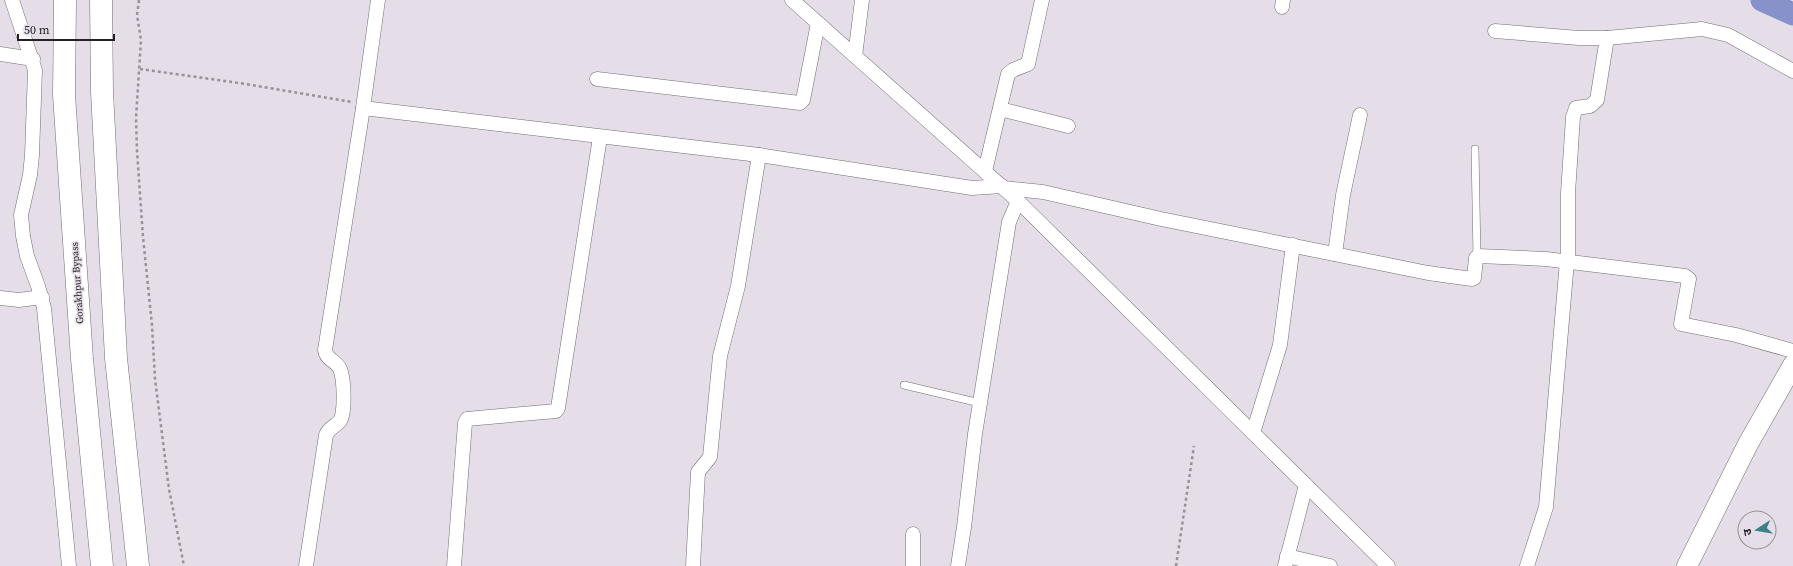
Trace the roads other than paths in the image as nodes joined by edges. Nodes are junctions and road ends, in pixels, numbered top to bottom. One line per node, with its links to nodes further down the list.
1 (12, 0): 13 (street)
2 (65, 0): 41 (highway, Gorakhpur Bypass)
3 (101, 0): 42 (highway)
4 (378, 0): 16 (street)
5 (792, 0): 8 (street)
6 (862, 0): 12 (street)
7 (1042, 0): 17 (street)
8 (818, 23): 12 (street); 15 (street)
9 (1495, 31): 10 (street)
10 (1607, 38): 14 (street); 29 (street)
11 (0, 54): 13 (street)
12 (855, 56): 23 (street)
13 (33, 59): 30 (street)
14 (1793, 71)
15 (598, 79)
16 (363, 106): 20 (street); 43 (street)
17 (1000, 109): 19 (street); 23 (street)
18 (1360, 115): 27 (street)
19 (1068, 126)
20 (600, 137): 22 (street); 44 (street)
21 (1475, 149): 28 (lane)
22 (760, 155): 24 (street); 45 (street)
23 (985, 171): 24 (street)
24 (1003, 187): 25 (street); 26 (street)
25 (1018, 201): 35 (street); 36 (street)
26 (1293, 245): 27 (street); 36 (street)
27 (1335, 254): 28 (street)
28 (1477, 257): 29 (street)
29 (1567, 261): 32 (street); 50 (street)
30 (42, 297): 31 (street); 40 (street)
31 (0, 298)
32 (1793, 352)
33 (1793, 365): 51 (street)
34 (904, 384): 35 (lane)
35 (980, 403): 47 (street)
36 (1253, 434): 37 (street)
37 (1306, 485): 39 (street); 49 (street)
38 (913, 534): 46 (street)
39 (1286, 561): 48 (street)
40 (69, 566)
41 (102, 566)
42 (138, 566)
43 (306, 566)
44 (454, 566)
45 (693, 566)
46 (913, 566)
47 (958, 566)
48 (1330, 566)
49 (1388, 566)
50 (1527, 566)
51 (1687, 566)

